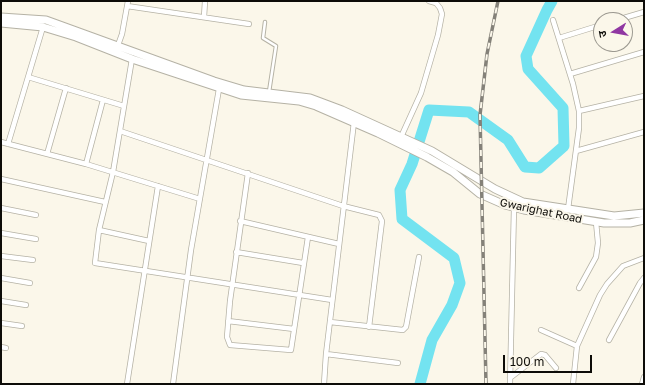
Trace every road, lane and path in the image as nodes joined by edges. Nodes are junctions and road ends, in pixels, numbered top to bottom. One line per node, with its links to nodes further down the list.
1 (205, 1): 8 (street)
2 (429, 1): 3 (street)
3 (436, 2): 31 (street)
4 (128, 3): 8 (street); 16 (street)
5 (644, 12): 6 (street)
6 (633, 15)
7 (1, 17): 16 (street)
8 (204, 17): 12 (street)
9 (553, 20): 15 (street)
10 (264, 22): 23 (lane)
11 (1, 23): 13 (street)
12 (249, 24)
13 (43, 27): 16 (street); 20 (street)
14 (593, 27): 15 (street)
15 (559, 38): 19 (street)
16 (117, 50): 18 (street); 23 (street)
17 (644, 52): 19 (street)
18 (132, 59): 22 (street); 26 (street)
19 (570, 74): 27 (street)
20 (28, 77): 21 (street); 33 (street)
21 (66, 88): 25 (street); 35 (street)
22 (219, 89): 28 (street); 37 (street)
23 (269, 93): 31 (street)
24 (644, 96): 27 (street)
25 (103, 100): 26 (street); 38 (street)
26 (124, 106): 29 (street)
27 (579, 111): 34 (street)
28 (354, 122): 31 (street); 45 (street)
29 (120, 131): 37 (street); 39 (street)
30 (644, 132): 34 (street)
31 (404, 140): 36 (street)
32 (1, 142): 33 (street)
33 (8, 144): 35 (street)
34 (576, 151): 48 (street)
35 (47, 154): 38 (street)
36 (430, 154): 46 (street, Gwarighat Road); 48 (street)
37 (207, 159): 40 (street); 43 (street)
38 (86, 164): 39 (street)
39 (113, 172): 42 (street); 44 (street)
40 (248, 173): 45 (street); 52 (street)
41 (1, 178): 44 (street)
42 (158, 186): 43 (street); 58 (street)
43 (200, 199): 69 (street)
44 (105, 202): 54 (street)
45 (343, 206): 59 (street); 81 (street)
46 (514, 207): 53 (street, Gwarighat Road); 90 (street)
47 (1, 208): 50 (street)
48 (568, 209): 49 (street)
49 (644, 213)
50 (36, 215)
51 (644, 220): 53 (street, Gwarighat Road)
52 (240, 221): 56 (street); 60 (street)
53 (596, 222): 72 (street)
54 (99, 230): 58 (street); 66 (street)
55 (1, 232): 57 (street)
56 (308, 237): 59 (street); 65 (street)
57 (36, 239)
58 (149, 241): 66 (street)
59 (339, 244): 74 (street)
60 (236, 252): 65 (street); 71 (street)
61 (1, 256): 64 (street)
62 (419, 257): 81 (street)
63 (644, 258): 85 (street)
64 (33, 260)
65 (303, 263): 73 (street)
66 (145, 272): 69 (street); 91 (street)
67 (1, 278): 70 (street)
68 (644, 278): 84 (street)
69 (188, 279): 71 (street); 92 (street)
70 (30, 283)
71 (232, 285): 73 (street); 77 (street)
72 (579, 288)
73 (299, 295): 74 (street); 82 (street)
74 (332, 300): 78 (street)
75 (1, 301): 76 (street)
76 (26, 305)
77 (228, 321): 82 (street); 82 (street)
78 (330, 322): 81 (street); 86 (street)
79 (1, 324): 80 (street)
80 (22, 326)
81 (369, 327)
82 (294, 329)
83 (541, 330): 85 (street)
84 (609, 340)
85 (577, 346): 95 (street)
86 (326, 354): 87 (street); 93 (street)
87 (398, 363)
88 (556, 368): 90 (street)
89 (644, 377): 96 (street)
90 (510, 378): 94 (street)
91 (127, 384)
92 (173, 384)
93 (324, 384)
94 (510, 384)
95 (573, 384)
96 (642, 384)

